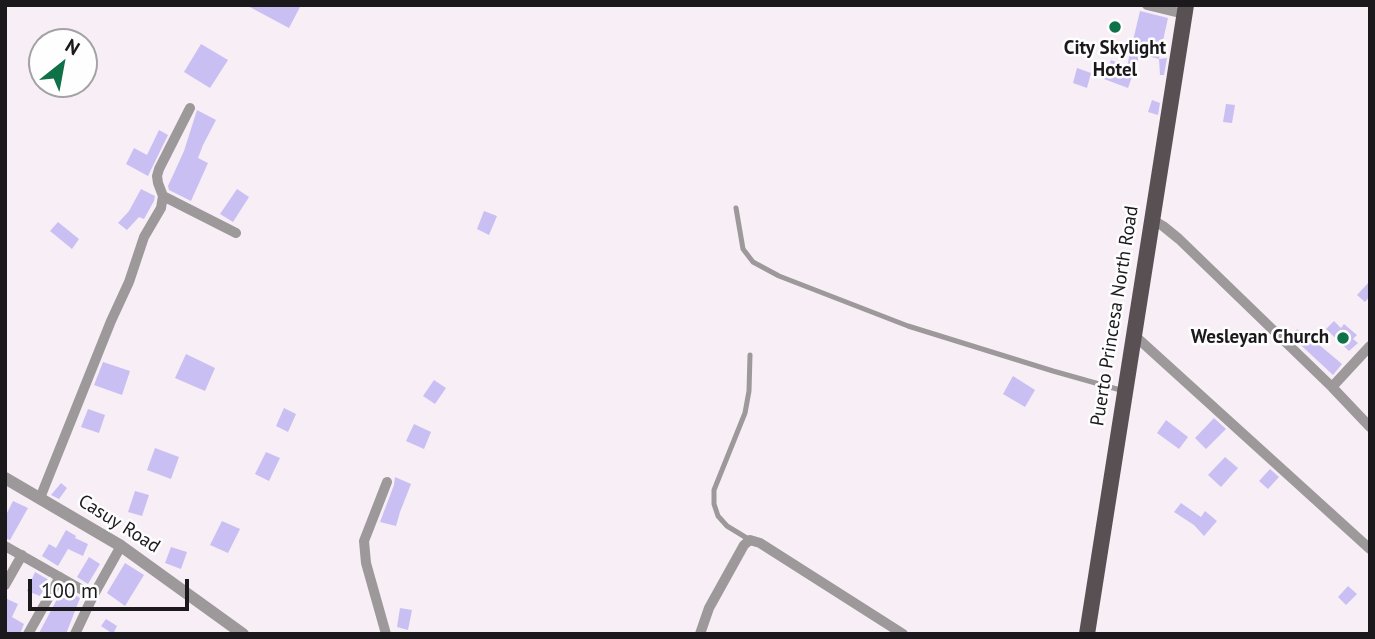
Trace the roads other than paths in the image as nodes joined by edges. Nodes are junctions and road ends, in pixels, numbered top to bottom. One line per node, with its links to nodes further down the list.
1 (1147, 5): 2 (street)
2 (1185, 10): 6 (main road, Puerto Princesa North Road)
3 (190, 108): 4 (street)
4 (163, 196): 7 (street); 16 (street)
5 (736, 208): 12 (lane)
6 (1151, 219): 8 (main road, Puerto Princesa North Road); 11 (street)
7 (236, 233)
8 (1134, 335): 12 (main road, Puerto Princesa North Road); 20 (street)
9 (1370, 345): 11 (street)
10 (750, 355): 17 (lane)
11 (1332, 387): 13 (street)
12 (1125, 391): 31 (main road, Puerto Princesa North Road)
13 (1370, 427)
14 (5, 478): 16 (street, Casuy Road)
15 (387, 482): 28 (street)
16 (40, 498): 19 (street, Casuy Road)
17 (750, 540): 29 (street); 30 (street)
18 (5, 546): 21 (street)
19 (121, 546): 24 (street); 27 (street, Casuy Road)
20 (1370, 549)
21 (22, 555): 22 (street); 23 (street)
22 (60, 577): 24 (street); 25 (street)
23 (5, 585)
24 (93, 596): 26 (street)
25 (28, 634)
26 (75, 634)
27 (243, 634)
28 (386, 634)
29 (700, 634)
30 (903, 634)
31 (1087, 634)

